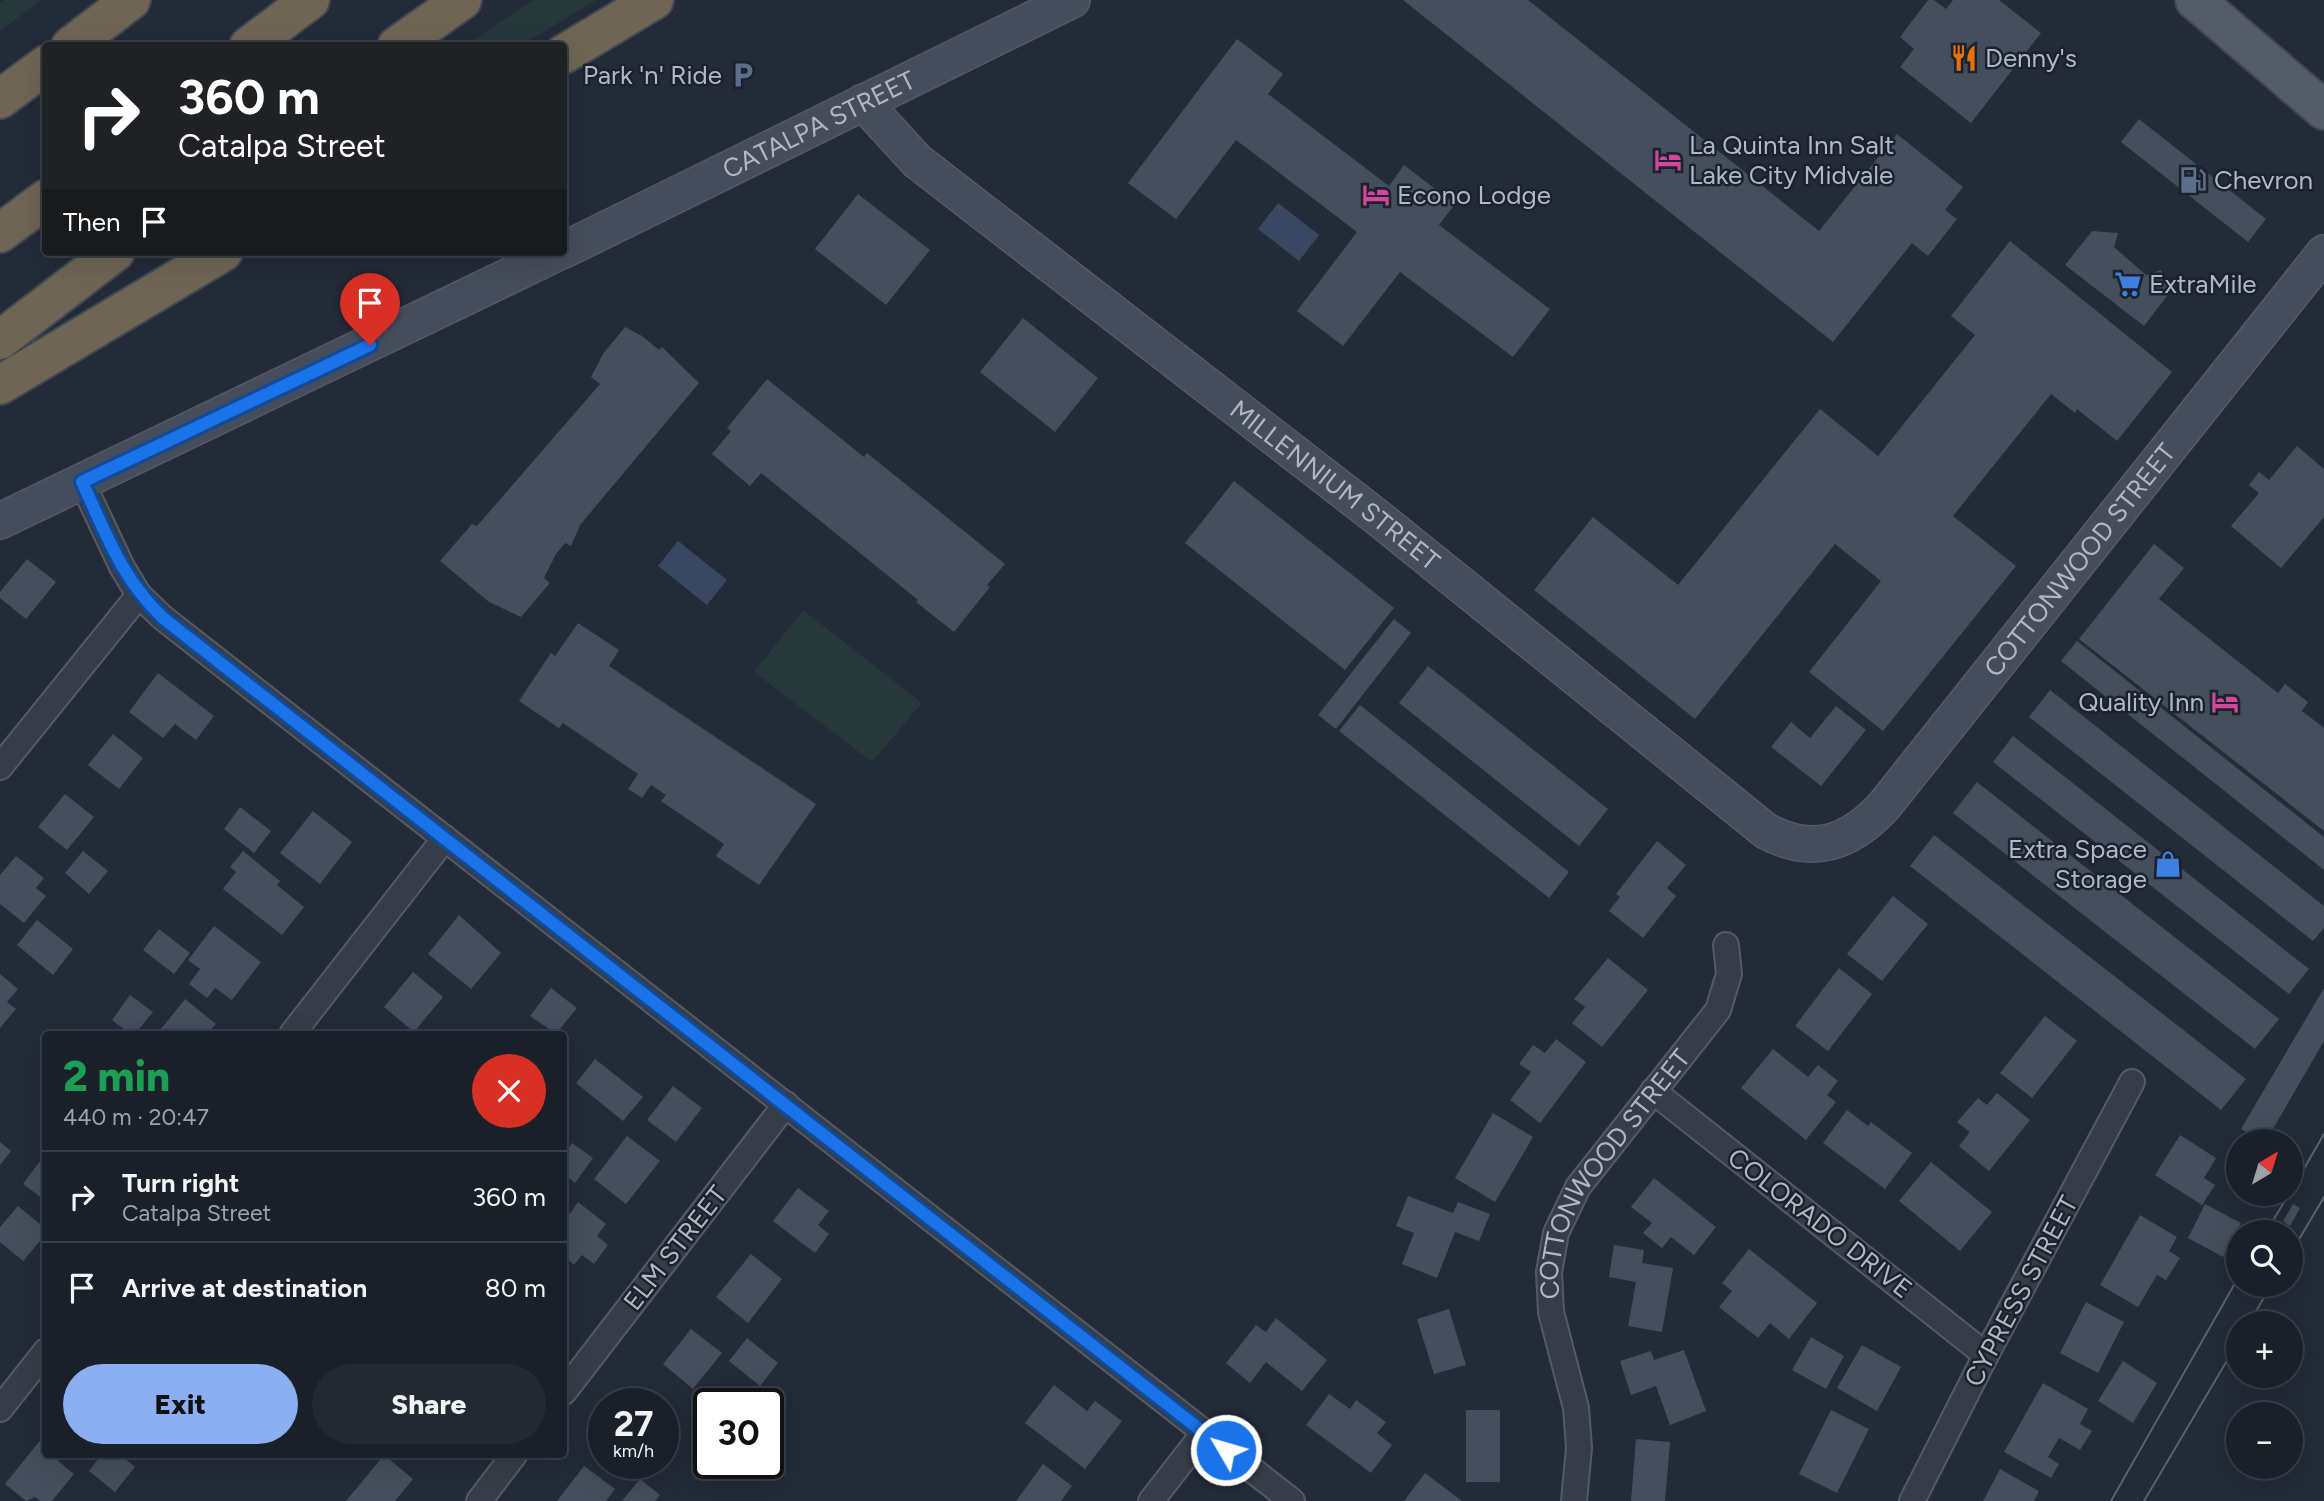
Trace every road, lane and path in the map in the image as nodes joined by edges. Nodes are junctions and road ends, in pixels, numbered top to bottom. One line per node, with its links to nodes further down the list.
1 (131, 0): 7 (highway)
2 (310, 0): 8 (highway)
3 (462, 0): 9 (highway)
4 (653, 0): 10 (highway)
5 (1072, 0): 13 (street, CATALPA STREET)
6 (2195, 0): 14 (main road)
7 (76, 42)
8 (254, 42)
9 (403, 42)
10 (567, 52)
11 (42, 68): 12 (highway)
12 (0, 99)
13 (863, 102): 17 (street, CATALPA STREET); 29 (street, MILLENNIUM STREET)
14 (2324, 110)
15 (42, 201): 16 (highway)
16 (0, 233)
17 (567, 249)
18 (2324, 253): 29 (street, COTTONWOOD STREET)
19 (110, 256): 22 (highway)
20 (216, 256): 23 (highway)
21 (551, 256): 24 (street)
22 (0, 341)
23 (0, 385)
24 (82, 482): 25 (street); 26 (street)
25 (0, 521)
26 (139, 595): 27 (street); 28 (street)
27 (0, 767)
28 (445, 838): 31 (street); 34 (street)
29 (1820, 845)
30 (1727, 945): 33 (street, COTTONWOOD STREET)
31 (294, 1031)
32 (2133, 1082): 35 (street, CYPRESS STREET)
33 (1653, 1091): 35 (street, COLORADO DRIVE); 44 (street, COTTONWOOD STREET)
34 (786, 1104): 37 (street, ELM STREET); 39 (street)
35 (1986, 1355): 45 (street, CYPRESS STREET)
36 (42, 1356): 38 (street)
37 (567, 1388)
38 (0, 1409)
39 (1204, 1433): 42 (street); 43 (street)
40 (512, 1458): 41 (street)
41 (479, 1501)
42 (1151, 1501)
43 (1292, 1501)
44 (1574, 1501)
45 (1912, 1501)

